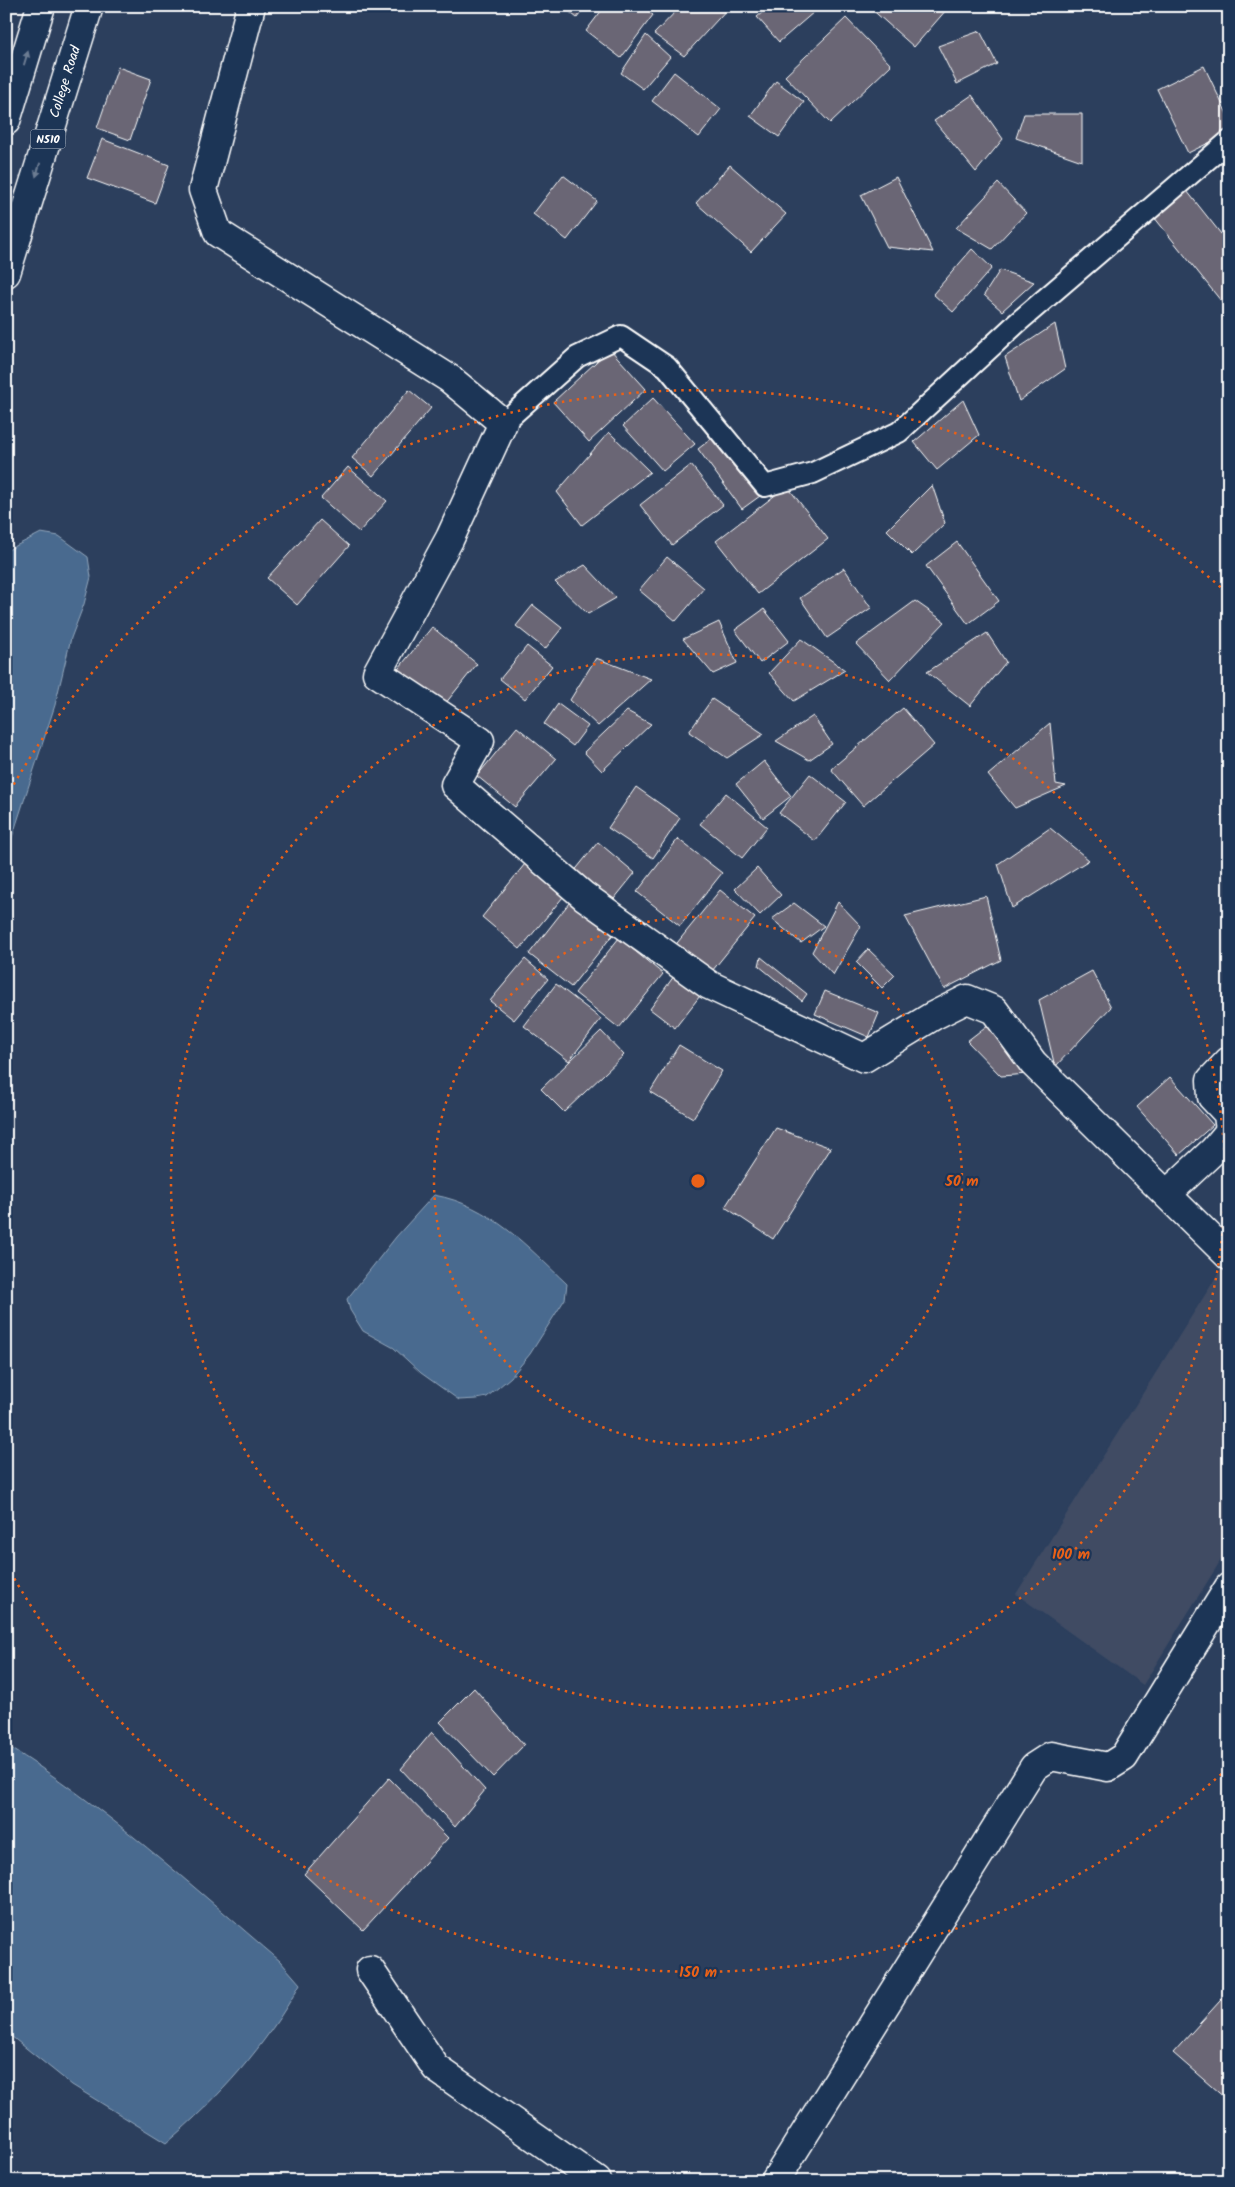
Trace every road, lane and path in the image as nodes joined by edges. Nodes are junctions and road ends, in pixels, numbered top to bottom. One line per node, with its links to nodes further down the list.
1 (41, 6): 4 (main road, one-way to 1)
2 (89, 6): 6 (main road, College Road / N510, one-way to 6)
3 (251, 6): 7 (main road)
4 (6, 121)
5 (1229, 141): 7 (lane)
6 (6, 272)
7 (503, 423): 11 (main road)
8 (1229, 1061): 9 (main road)
9 (1229, 1123)
10 (1229, 1132): 11 (main road)
11 (1166, 1194): 12 (main road)
12 (1229, 1256)
13 (1229, 1587): 16 (main road)
14 (370, 1970): 15 (main road)
15 (597, 2181)
16 (774, 2181)

